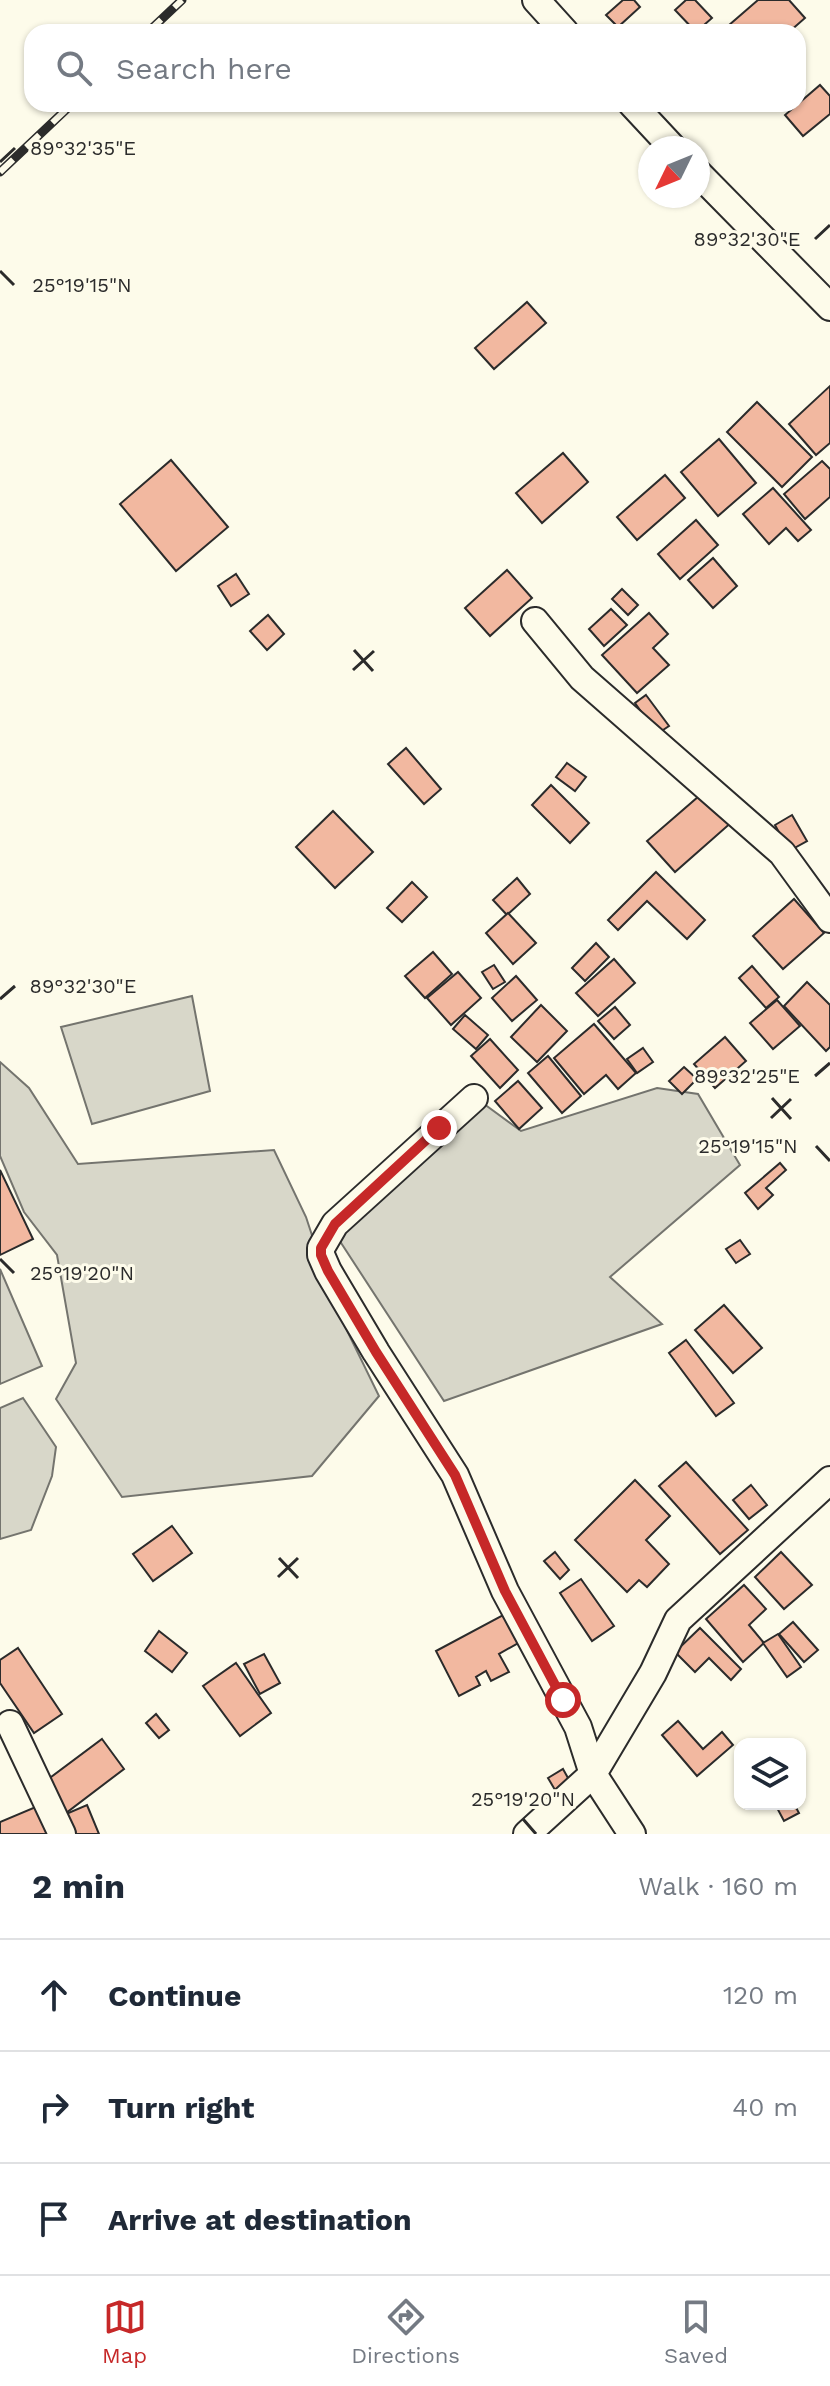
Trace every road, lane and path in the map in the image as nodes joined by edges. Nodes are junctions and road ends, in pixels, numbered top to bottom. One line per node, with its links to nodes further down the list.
1 (536, 0): 2 (street)
2 (558, 24)
3 (639, 112): 4 (street)
4 (662, 136)
5 (710, 185): 6 (street)
6 (830, 307)
7 (535, 621): 8 (street)
8 (830, 919)
9 (474, 1098): 12 (street)
10 (830, 1480): 12 (street)
11 (10, 1724): 13 (street)
12 (593, 1774): 14 (street); 15 (street)
13 (62, 1834)
14 (527, 1834)
15 (632, 1834)

